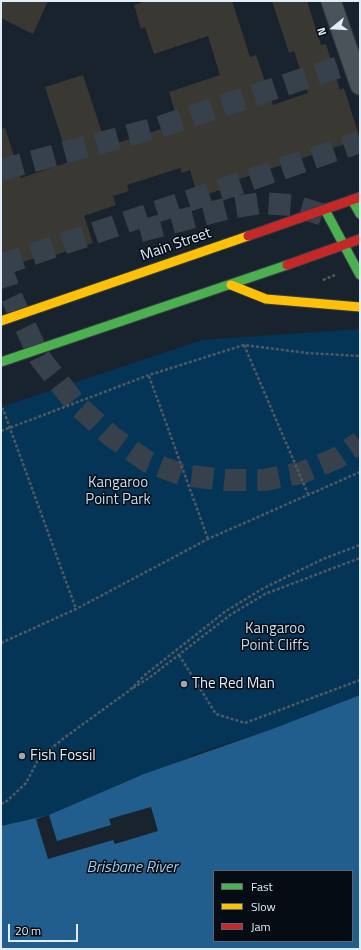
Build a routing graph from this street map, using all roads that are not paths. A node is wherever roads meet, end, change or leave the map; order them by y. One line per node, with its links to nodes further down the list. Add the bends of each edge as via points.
1 (332, 1): 2 (street)
2 (360, 85)
3 (356, 199): 4 (main road, Main Street); 5 (main road)
4 (325, 210): 7 (main road); 11 (main road, Main Street)
5 (360, 214)
6 (360, 239): 7 (main road)
7 (343, 245): 8 (main road); 9 (main road)
8 (360, 275)
9 (231, 285): 10 (main road, via 266,299); 12 (main road)
10 (360, 307)
11 (1, 321)
12 (1, 362)

